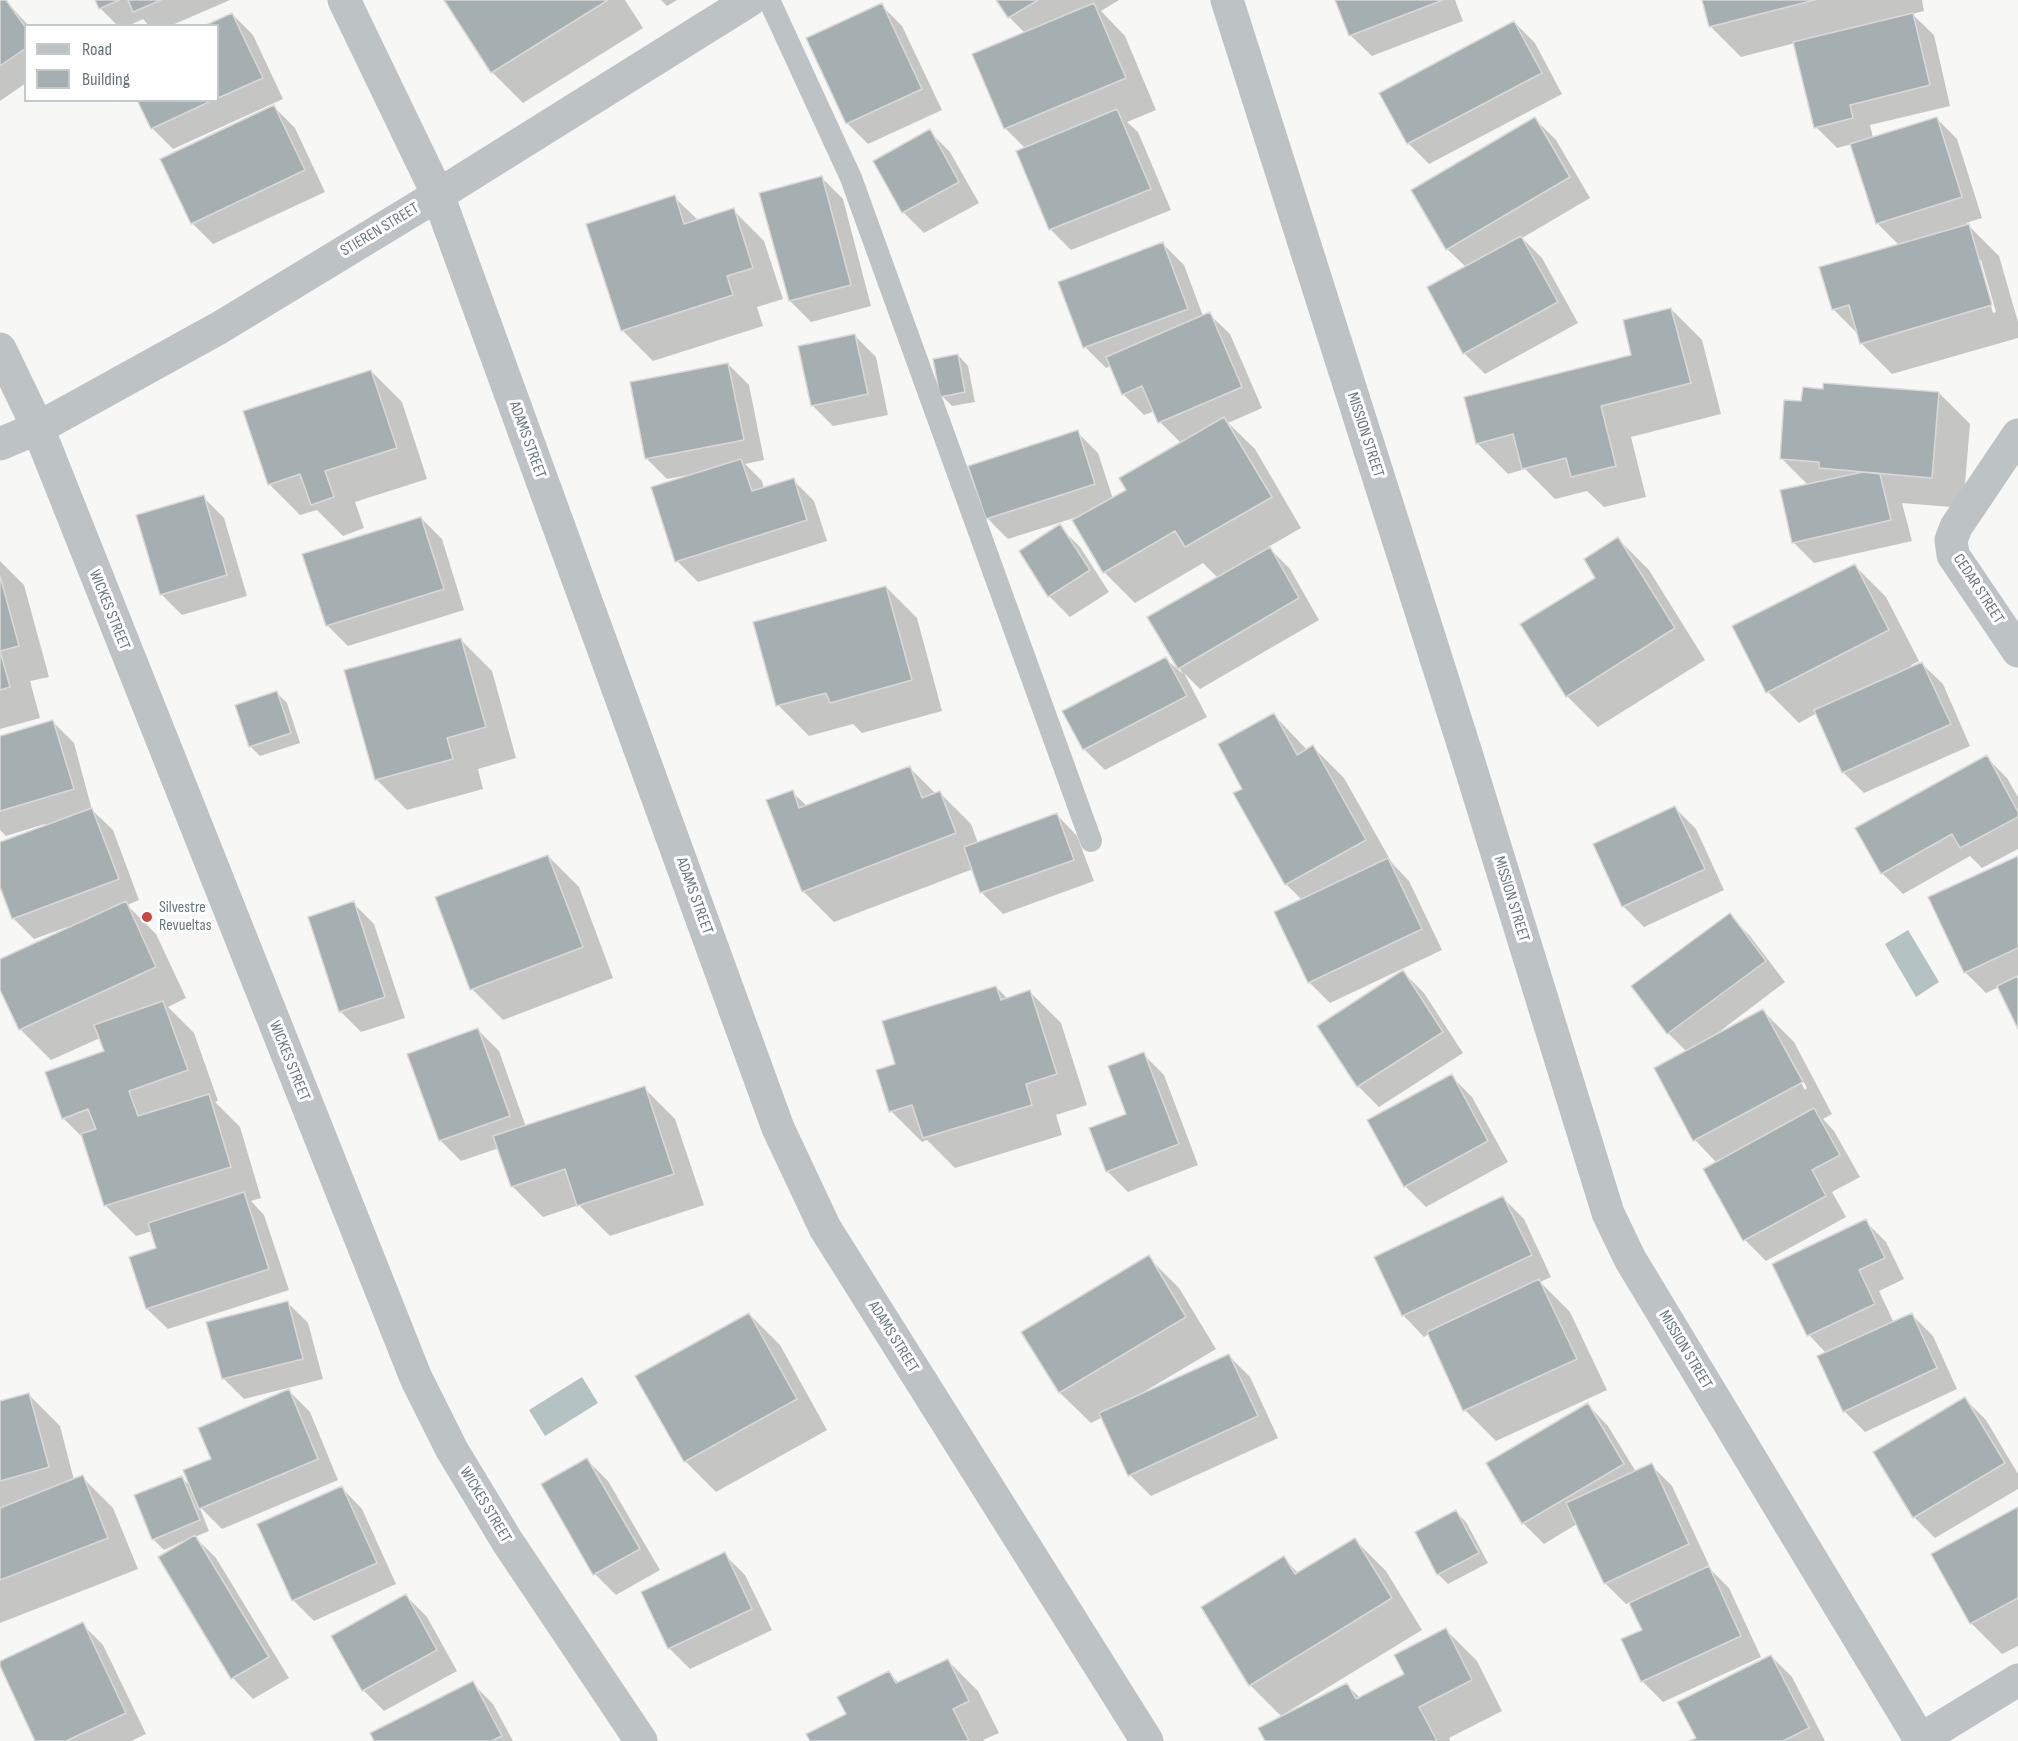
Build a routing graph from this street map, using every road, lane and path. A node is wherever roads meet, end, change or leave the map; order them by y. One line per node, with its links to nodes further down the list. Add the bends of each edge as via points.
1 (344, 0): 5 (street, ADAMS STREET)
2 (750, 0): 5 (street, STIEREN STREET)
3 (770, 0): 11 (lane, via 850,178)
4 (1227, 0): 15 (street, MISSION STREET, via 1608,1212 1630,1259)
5 (438, 195): 7 (street, STIEREN STREET, via 219,328); 14 (street, ADAMS STREET, via 778,1128 825,1228)
6 (0, 349): 7 (street, WICKES STREET)
7 (38, 428): 9 (street, STIEREN STREET); 13 (street, WICKES STREET, via 416,1378 452,1450 507,1541)
8 (2018, 435): 10 (street, CEDAR STREET, via 1951,540 1953,555)
9 (0, 444)
10 (2018, 651)
11 (1091, 841)
12 (2018, 1680): 15 (street)
13 (641, 1741)
14 (1146, 1741)
15 (1920, 1741)

